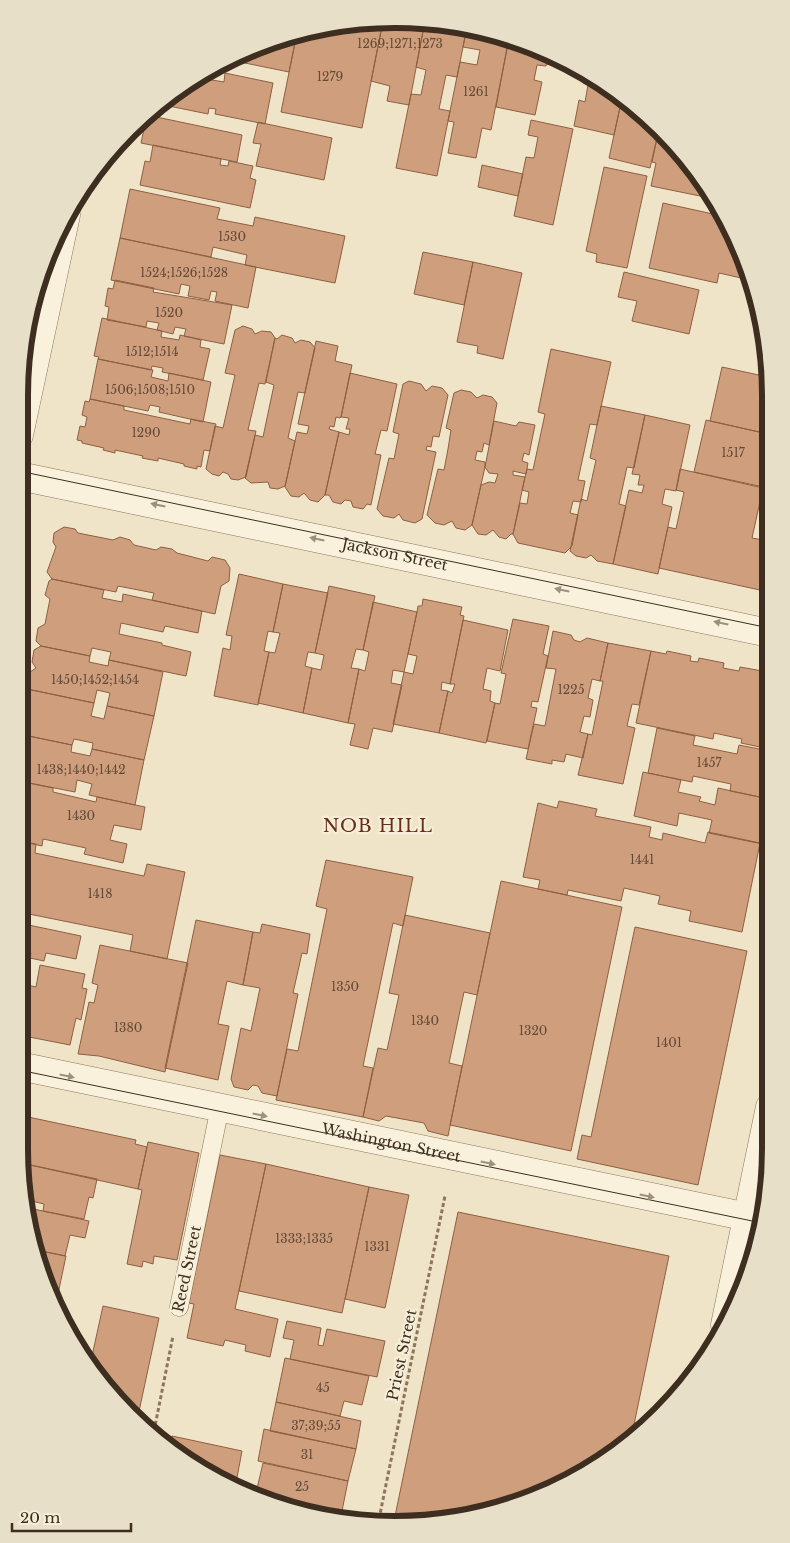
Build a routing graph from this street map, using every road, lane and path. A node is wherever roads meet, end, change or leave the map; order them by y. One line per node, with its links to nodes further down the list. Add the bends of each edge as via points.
1 (60, 243): 2 (street)
2 (28, 396)
3 (28, 478): 4 (street, Jackson Street, one-way to 3)
4 (762, 632)
5 (28, 1068): 6 (street, Washington Street, one-way to 6)
6 (220, 1107): 9 (street, Washington Street, one-way to 9); 11 (lane, Reed Street)
7 (762, 1167): 9 (street)
8 (446, 1196): 13 (path, Priest Street)
9 (755, 1219): 10 (street)
10 (736, 1286)
11 (179, 1307): 12 (path, Reed Street)
12 (155, 1426)
13 (380, 1515)

